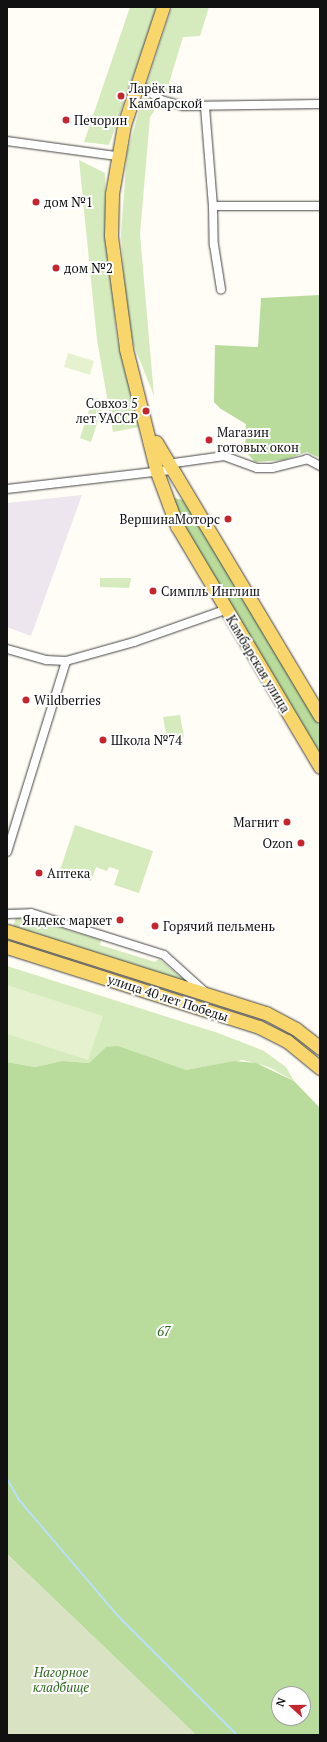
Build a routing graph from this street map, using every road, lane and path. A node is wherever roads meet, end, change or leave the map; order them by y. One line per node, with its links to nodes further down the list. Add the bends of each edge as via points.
1 (163, 7): 2 (main road, Камбарская улица)
2 (137, 83): 4 (street, via 161,100 183,106); 6 (main road, Камбарская улица)
3 (320, 104): 4 (street)
4 (205, 107): 7 (street)
5 (7, 141): 6 (street)
6 (117, 156): 11 (main road, Камбарская улица, via 112,194 112,236 126,349 148,427)
7 (213, 206): 8 (street); 9 (street, via 214,245)
8 (320, 206)
9 (222, 289)
10 (320, 466): 11 (street, via 307,459 272,468 257,468 224,456)
11 (165, 468): 12 (street); 13 (main road, Камбарская улица); 14 (main road, Камбарская улица)
12 (7, 489)
13 (188, 499): 14 (main road, via 171,495); 18 (main road, Камбарская улица)
14 (167, 503): 15 (main road, Камбарская улица, via 177,526)
15 (225, 610): 17 (street, via 134,642); 19 (main road, Камбарская улица)
16 (7, 649): 17 (street, via 46,660)
17 (66, 661): 20 (street)
18 (320, 716)
19 (320, 767)
20 (7, 852)
21 (7, 914): 24 (street, via 31,913 164,955)
22 (7, 931): 24 (main road, улица 40 лет Победы)
23 (7, 947): 26 (main road, улица 40 лет Победы, via 259,1027 287,1041)
24 (207, 993): 25 (main road, улица 40 лет Победы, via 266,1013 296,1029)
25 (320, 1048)
26 (320, 1068)

